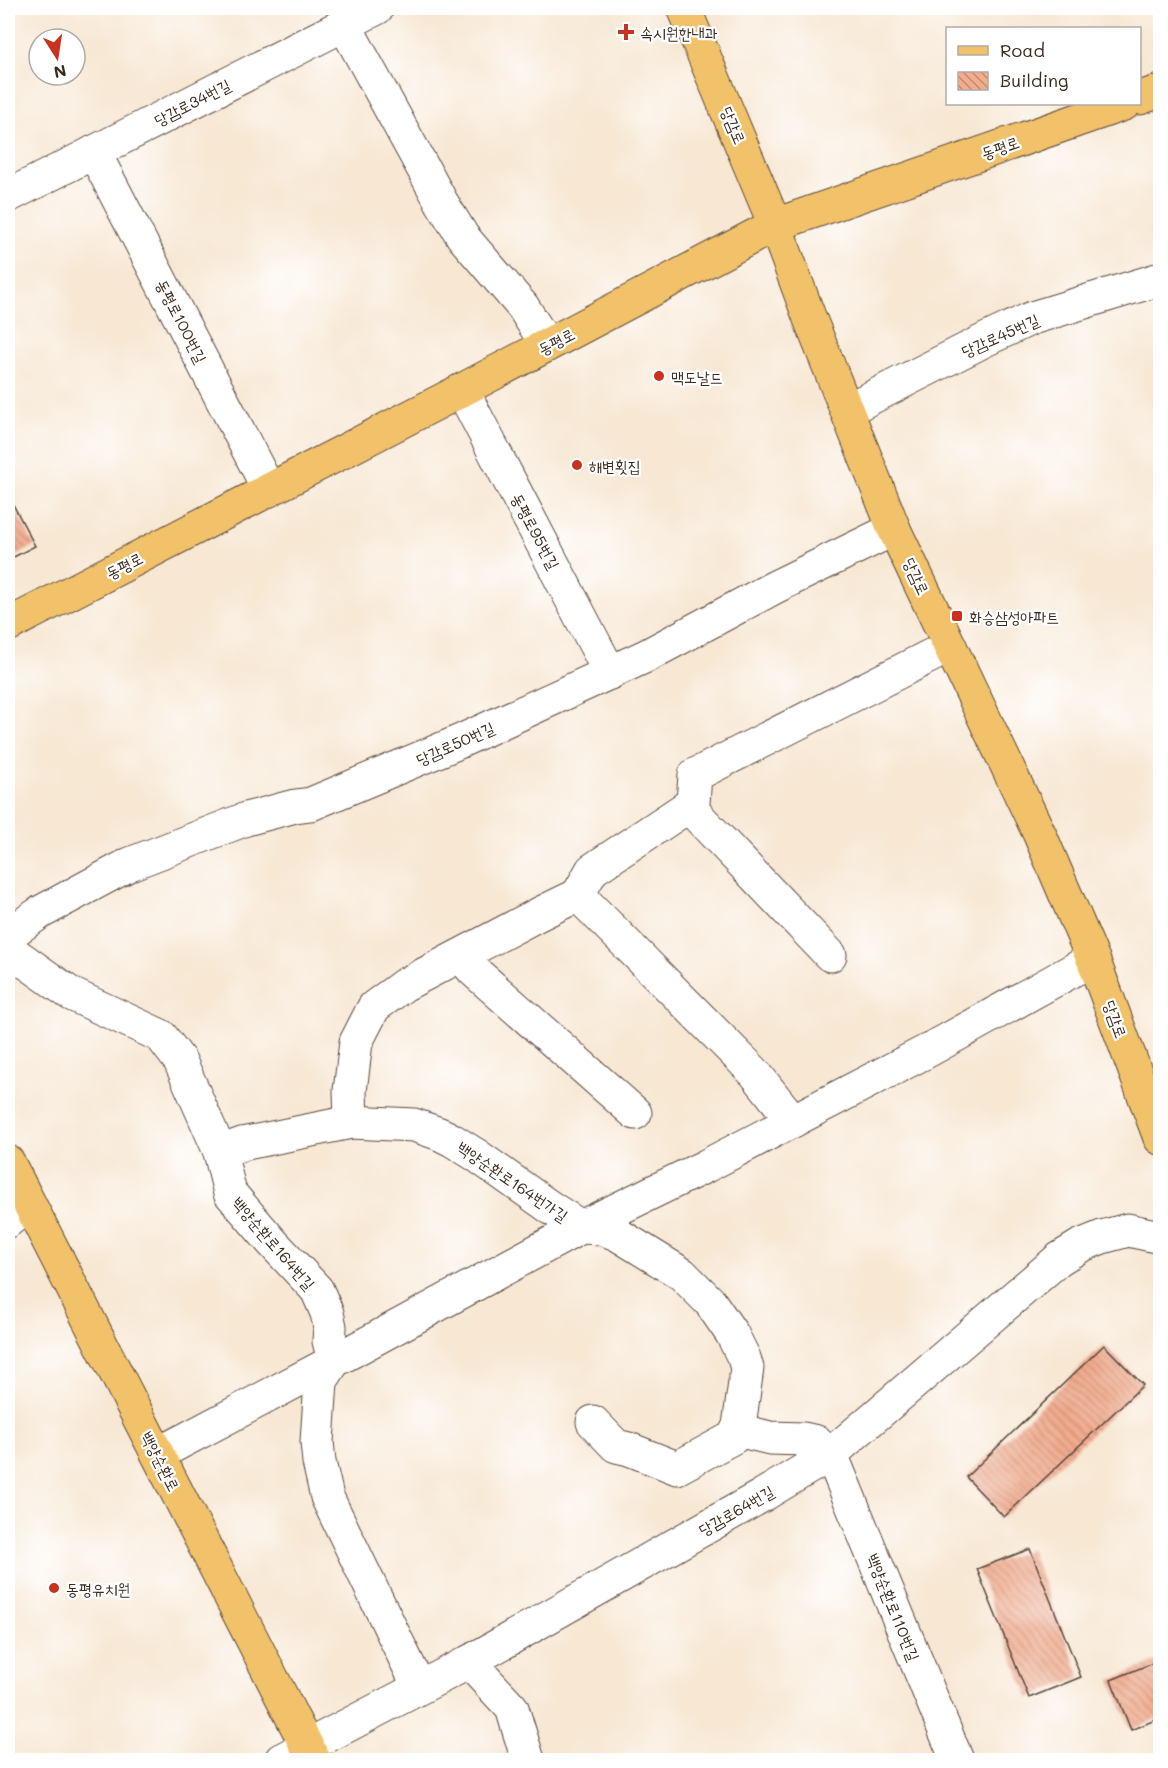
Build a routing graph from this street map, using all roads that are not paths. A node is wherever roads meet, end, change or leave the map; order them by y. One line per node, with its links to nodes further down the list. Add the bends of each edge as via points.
1 (684, 8): 8 (main road, 당감로)
2 (355, 15): 6 (street, 당감로34번길); 10 (street, via 441,203 463,237 523,307)
3 (1161, 91): 4 (main road)
4 (1141, 98)
5 (1121, 105): 8 (main road, 동평로)
6 (94, 152): 7 (street, 당감로34번길); 13 (street, 동평로100번길)
7 (8, 196)
8 (775, 225): 10 (main road, 동평로); 12 (main road, 당감로)
9 (1161, 279): 12 (street, 당감로45번길, via 1032,318)
10 (546, 345): 11 (main road, 동평로)
11 (462, 390): 13 (main road, 동평로); 17 (street, 동평로95번길)
12 (847, 410): 14 (main road, 당감로)
13 (269, 490): 15 (main road, 동평로)
14 (894, 529): 16 (main road, 당감로); 17 (street, 당감로50번길)
15 (8, 625)
16 (950, 646): 18 (street, via 695,775 693,803); 24 (main road, 당감로, via 1040,835)
17 (610, 673): 20 (street, 당감로50번길, via 311,804 246,819 130,864 41,912)
18 (688, 806): 19 (street, via 592,870); 22 (street)
19 (578, 895): 23 (street); 26 (street, via 755,1073)
20 (8, 935)
21 (8, 949): 29 (street, 백양순환로164번길, via 71,994 161,1036 180,1061)
22 (830, 955)
23 (461, 956): 25 (street); 27 (street, via 405,985 374,1007 356,1042)
24 (1093, 959): 26 (street); 28 (main road, 당감로)
25 (635, 1113)
26 (793, 1121): 32 (street)
27 (351, 1122): 29 (street, 백양순환로164번가길); 32 (street, 백양순환로164번가길, via 414,1125 440,1134)
28 (1161, 1138)
29 (220, 1152): 34 (street, 백양순환로164번길, via 230,1193 317,1290 327,1313)
30 (8, 1162): 31 (main road, 백양순환로)
31 (18, 1212): 37 (main road, 백양순환로)
32 (581, 1227): 34 (street); 36 (street, 백양순환로164번가길, via 616,1234 682,1274 710,1302 732,1334 747,1368)
33 (1161, 1237): 38 (street, 당감로64번길, via 1128,1230 1080,1246 1059,1259)
34 (334, 1361): 37 (street); 40 (street, via 321,1381 317,1442 327,1497)
35 (593, 1422): 36 (street, via 616,1446 677,1468 734,1437)
36 (738, 1430): 38 (street, via 770,1438 817,1442)
37 (158, 1454): 41 (main road, 백양순환로)
38 (831, 1454): 39 (street, 당감로64번길); 43 (street, 백양순환로110번길)
39 (469, 1662): 40 (street, 당감로64번길); 42 (street, via 512,1708)
40 (419, 1687): 41 (street, 당감로64번길)
41 (301, 1756)
42 (528, 1761)
43 (957, 1761)

